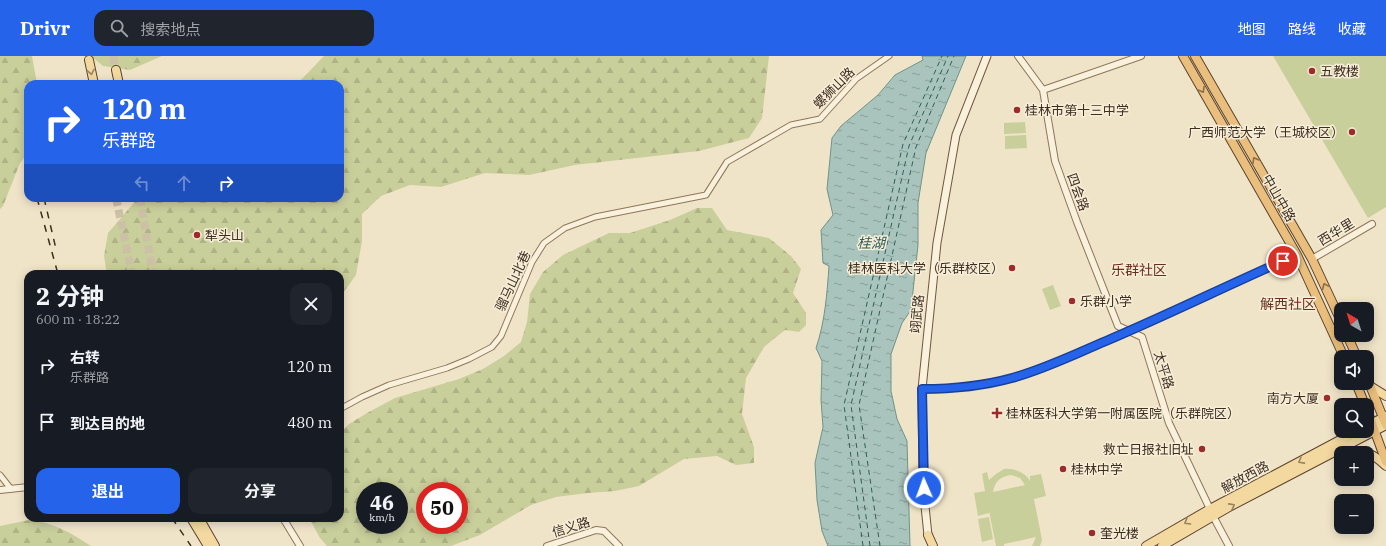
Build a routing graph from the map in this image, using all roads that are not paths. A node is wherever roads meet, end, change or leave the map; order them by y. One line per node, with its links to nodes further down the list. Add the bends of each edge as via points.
1 (889, 56): 12 (street, 螺狮山路, via 856,80 820,119 791,125)
2 (987, 56): 20 (main road, 翊武路, via 956,135 937,243)
3 (1018, 56): 11 (street, 四会路)
4 (1141, 56): 11 (street)
5 (1183, 56): 14 (highway, 中山中路, one-way to 14)
6 (1195, 56): 15 (highway, 中山中路, one-way to 6)
7 (89, 60): 9 (main road, one-way to 9)
8 (116, 70): 10 (main road)
9 (93, 80)
10 (118, 80)
11 (1043, 90): 17 (street, 四会路, via 1056,161 1070,202 1118,326)
12 (727, 162): 26 (street, 骝马山北巷, via 706,195 595,217 565,228 544,244 532,262 501,336 492,347 446,368 389,385)
13 (1372, 224): 15 (street, 西华里)
14 (1297, 255): 17 (street); 18 (highway, 中山中路)
15 (1312, 259): 16 (highway, 中山中路, one-way to 15)
16 (1334, 306)
17 (1129, 331): 20 (street, via 1012,378 977,385); 42 (street, 太平路, via 1142,337 1169,422)
18 (1341, 350)
19 (1374, 386): 23 (main road)
20 (922, 389): 46 (main road, 翊武路, via 924,488)
21 (1372, 390): 27 (highway)
22 (1359, 391): 24 (main road); 25 (highway)
23 (1386, 396)
24 (1360, 398)
25 (1362, 398)
26 (344, 407)
27 (1385, 421): 28 (main road)
28 (1374, 426)
29 (1374, 432): 36 (highway)
30 (1342, 438): 33 (main road)
31 (1348, 438): 33 (main road, 解放西路)
32 (1352, 438): 33 (main road)
33 (1337, 446)
34 (1334, 448): 42 (main road, 解放西路)
35 (1374, 456): 37 (main road)
36 (1386, 462)
37 (1386, 466)
38 (0, 475): 40 (street)
39 (24, 487): 40 (street)
40 (11, 489): 41 (street)
41 (0, 490)
42 (1212, 513): 54 (main road, 解放西路, one-way to 54); 55 (main road, 解放西路); 56 (street, 太平路)
43 (197, 522): 47 (main road)
44 (198, 522): 48 (main road)
45 (285, 522): 49 (street)
46 (928, 535): 52 (main road, 翊武路); 53 (main road, 翊武路)
47 (208, 546)
48 (216, 546)
49 (300, 546)
50 (548, 546): 51 (street, 信义路, via 596,530 604,531)
51 (619, 546)
52 (929, 546)
53 (933, 546)
54 (1146, 546)
55 (1162, 546)
56 (1229, 546)

